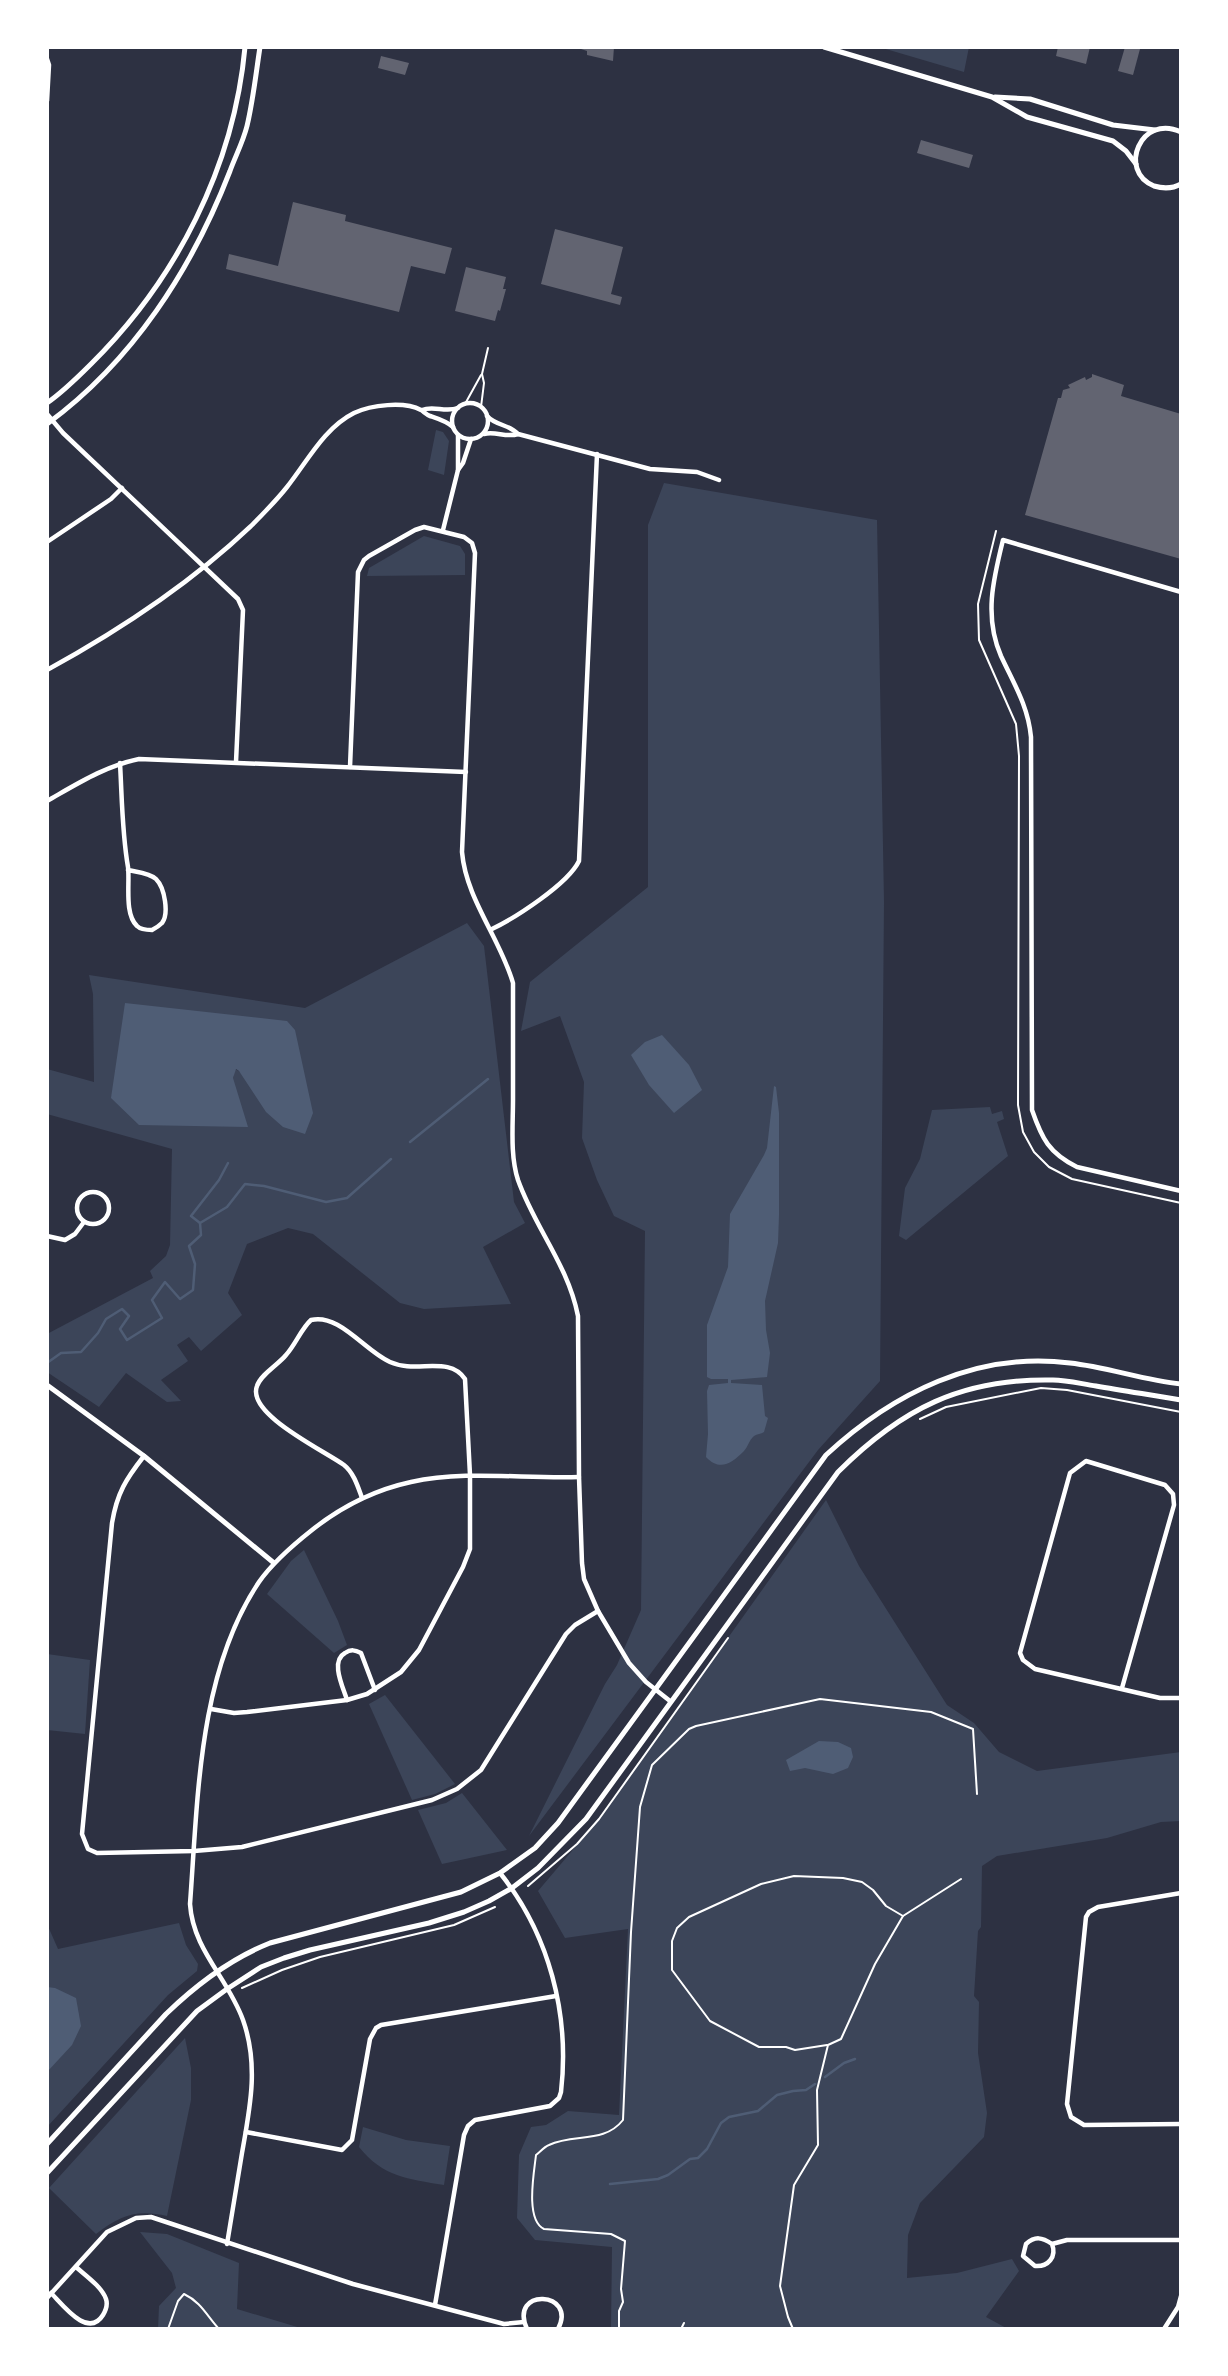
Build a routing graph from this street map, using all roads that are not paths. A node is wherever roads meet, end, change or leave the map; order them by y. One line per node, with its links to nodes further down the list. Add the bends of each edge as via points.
1 (245, 47): 13 (main road, via 238,95 221,155 178,254 113,342)
2 (260, 47): 20 (main road, via 247,127 191,258 125,352)
3 (824, 47): 5 (main road)
4 (47, 59): 6 (street)
5 (992, 97): 7 (main road, via 1030,99 1113,125); 9 (main road, via 1027,117 1113,141)
6 (47, 101)
7 (1155, 130): 8 (main road); 9 (main road, via 1142,140)
8 (1181, 132)
9 (1136, 164): 10 (main road, via 1149,183)
10 (1180, 186)
11 (488, 348): 12 (lane)
12 (482, 374): 14 (lane); 15 (lane)
13 (47, 403)
14 (465, 404): 15 (street); 16 (street)
15 (481, 407): 19 (street)
16 (458, 408): 17 (street); 21 (street)
17 (422, 410): 21 (street); 32 (street, via 382,405 341,421 285,491)
18 (47, 414): 20 (street)
19 (487, 416): 22 (street); 24 (street)
20 (50, 422): 29 (street)
21 (453, 428): 23 (street)
22 (517, 433): 24 (street); 26 (street)
23 (458, 434): 25 (street); 27 (street)
24 (482, 435): 25 (street)
25 (471, 439): 27 (street)
26 (597, 454): 28 (street, via 650,469 698,472); 41 (street, via 579,861 526,910)
27 (458, 470): 30 (street)
28 (719, 480)
29 (122, 488): 31 (street); 32 (street)
30 (443, 530): 37 (street, via 418,528 369,556 358,572); 38 (street, via 467,538 475,553)
31 (47, 542)
32 (205, 568): 34 (street, via 96,643); 35 (street, via 238,599 243,610)
33 (1181, 592): 42 (street, via 1003,540 990,605 993,633 1022,697 1031,737 1032,1111 1049,1148 1064,1161)
34 (47, 670)
35 (236, 762): 36 (street); 37 (street)
36 (120, 763): 39 (street); 40 (street)
37 (350, 767): 38 (street)
38 (466, 772): 41 (street, via 463,870)
39 (47, 800)
40 (128, 870): 40 (street, via 135,926 152,930 166,914 162,888 150,875)
41 (492, 929): 50 (street, via 513,983 517,1178 564,1270 578,1316)
42 (1181, 1191)
43 (84, 1222): 43 (street, via 99,1223 107,1217 108,1202 101,1194 90,1192 77,1202 77,1213); 44 (street, via 65,1240)
44 (47, 1236)
45 (1181, 1384): 56 (main road, via 1069,1362 994,1364 923,1386 886,1407 827,1455)
46 (47, 1385): 48 (main road)
47 (1181, 1400): 59 (main road, via 1056,1380 1006,1382 914,1411 872,1439 838,1472)
48 (144, 1456): 52 (main road); 61 (street, via 122,1485 112,1523 83,1842 97,1853)
49 (470, 1475): 50 (street); 51 (street, via 408,1482); 51 (street, via 465,1379 460,1371 450,1366 396,1365 334,1322 311,1320 285,1357 259,1380 256,1397 264,1410 301,1440 345,1466); 55 (street, via 471,1539 463,1567 414,1658)
50 (579, 1477): 53 (street, via 582,1563)
51 (363, 1498): 52 (street, via 331,1515)
52 (274, 1563): 60 (street, via 260,1580 223,1654)
53 (598, 1611): 56 (street, via 629,1663); 61 (street, via 566,1634 487,1761 457,1789 432,1800 261,1843)
54 (1122, 1688): 54 (street, via 1035,1669 1020,1653 1070,1473 1086,1461 1165,1485 1173,1494 1174,1504); 57 (street, via 1160,1698)
55 (375, 1690): 58 (street); 58 (street, via 361,1653 349,1650 337,1664)
56 (655, 1690): 59 (street); 62 (main road, via 558,1823)
57 (1181, 1698)
58 (346, 1700): 60 (street, via 234,1713)
59 (670, 1701): 63 (main road, via 586,1819)
60 (211, 1709): 61 (street)
61 (194, 1851): 65 (street, via 191,1920 196,1938)
62 (500, 1873): 63 (street); 65 (main road, via 451,1895 270,1943 242,1954)
63 (512, 1888): 66 (main road, via 429,1923 284,1958); 67 (street, via 535,1929)
64 (1181, 1893): 68 (street, via 1098,1907 1086,1917 1068,2104 1071,2117 1084,2124)
65 (217, 1972): 66 (street); 70 (main road, via 166,2014)
66 (227, 1989): 69 (street, via 244,2024 253,2067); 71 (main road, via 197,2011)
67 (556, 1996): 69 (street, via 376,2028 370,2039 352,2140 342,2150); 78 (street, via 563,2038 560,2095 551,2106 475,2120 468,2126)
68 (1181, 2124)
69 (246, 2132): 73 (street)
70 (47, 2144)
71 (47, 2173)
72 (1181, 2240): 74 (street, via 1067,2240)
73 (227, 2244): 75 (street, via 152,2217 135,2218 107,2232); 78 (street)
74 (1052, 2244): 74 (street, via 1054,2254 1045,2265 1035,2266 1023,2256 1032,2239)
75 (76, 2267): 76 (street); 76 (street, via 106,2298 101,2318 94,2323 78,2320)
76 (49, 2296)
77 (1181, 2296): 82 (street)
78 (435, 2305): 79 (street, via 504,2323)
79 (524, 2322): 80 (street); 81 (street, via 529,2304 545,2298 561,2311)
80 (527, 2329)
81 (558, 2329)
82 (1164, 2329)

